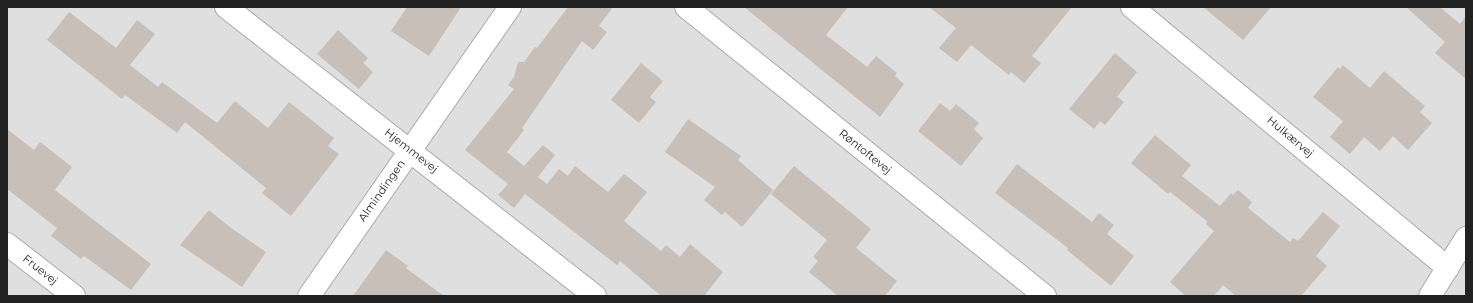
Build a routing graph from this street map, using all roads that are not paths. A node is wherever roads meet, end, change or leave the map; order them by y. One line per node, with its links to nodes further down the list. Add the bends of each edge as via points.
1 (226, 7): 5 (street, Hjemmevej)
2 (510, 7): 5 (street, Almindingen)
3 (686, 7): 12 (street, Røntoftevej)
4 (1132, 7): 8 (street, Hulkærvej)
5 (410, 151): 10 (street, Almindingen); 11 (street, Hjemmevej)
6 (1466, 238): 8 (street)
7 (7, 244): 9 (street, Fruevej)
8 (1448, 268): 13 (street)
9 (74, 296)
10 (309, 296)
11 (595, 296)
12 (1045, 296)
13 (1430, 296)

